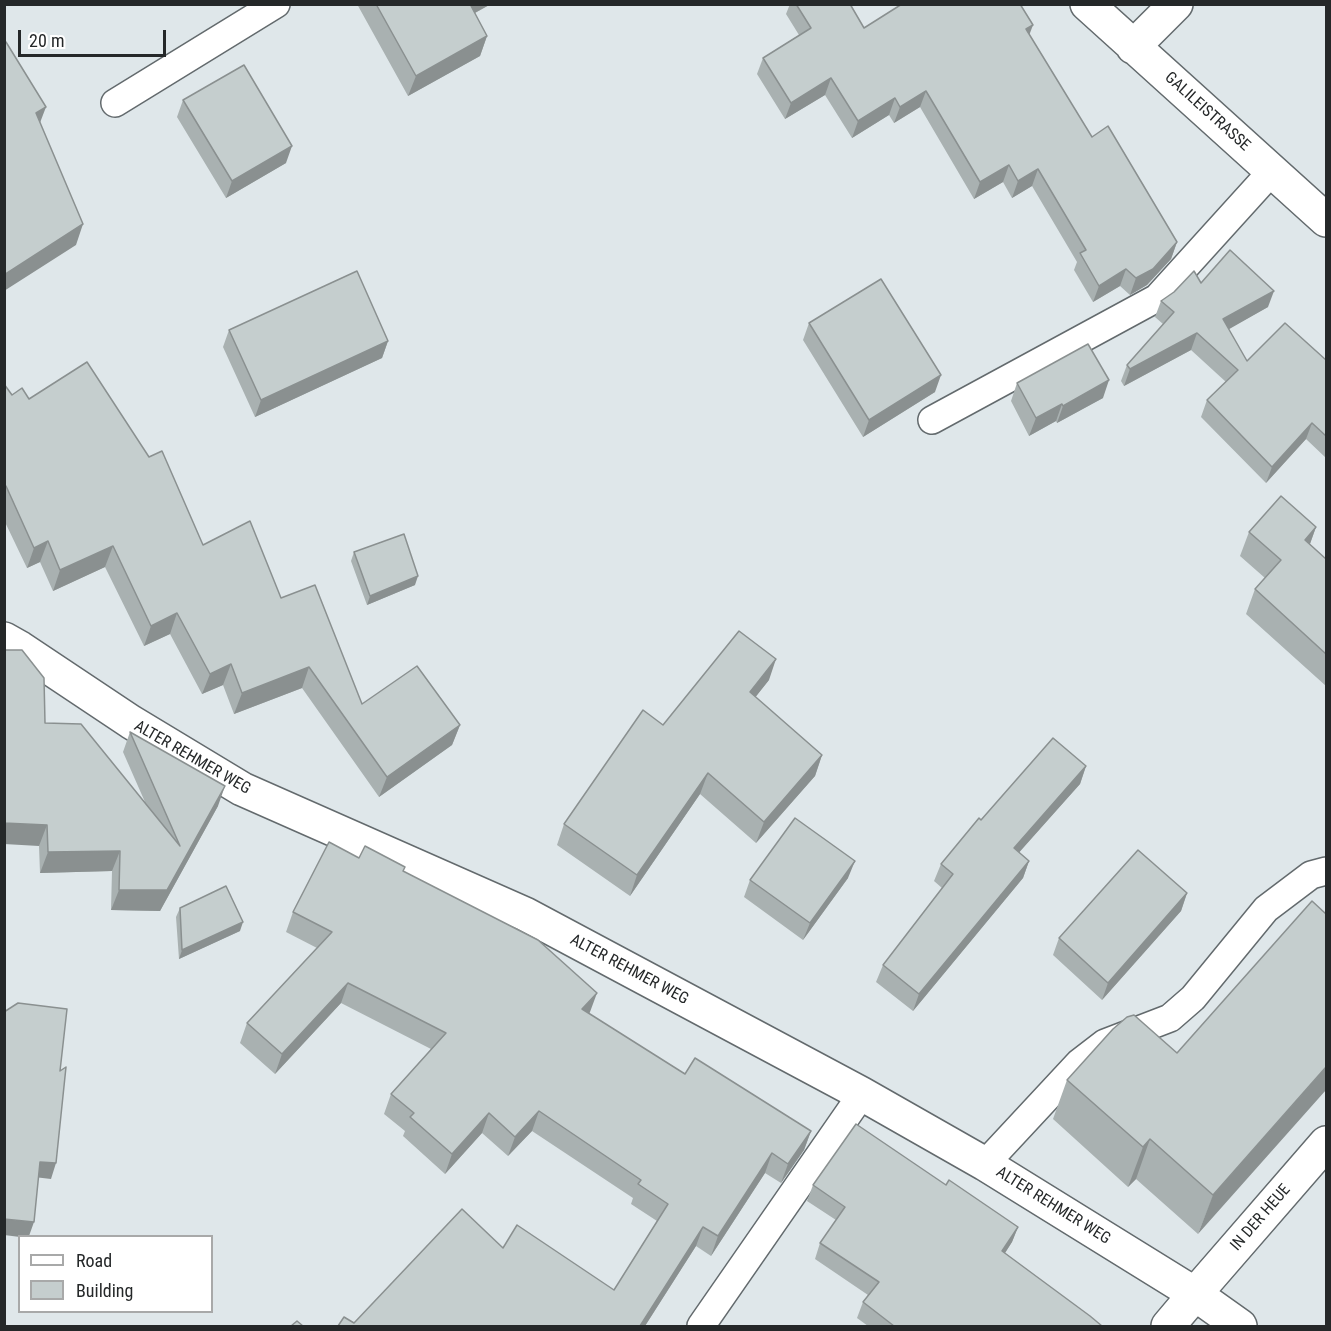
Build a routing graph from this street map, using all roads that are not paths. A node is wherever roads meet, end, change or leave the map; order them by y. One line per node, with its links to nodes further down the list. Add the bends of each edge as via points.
1 (276, 4): 5 (lane)
2 (1087, 4): 4 (street, GALILEISTRASSE)
3 (1176, 4): 4 (street)
4 (1133, 47): 6 (street, GALILEISTRASSE)
5 (115, 103)
6 (1273, 170): 7 (street, GALILEISTRASSE); 8 (lane, via 1157,298)
7 (1326, 220)
8 (932, 420)
9 (4, 639): 11 (street, ALTER REHMER WEG, via 242,789 525,914)
10 (1326, 871): 13 (lane, via 1311,875 1266,909 1193,998 1170,1018 1105,1043 1079,1063)
11 (862, 1094): 13 (street, ALTER REHMER WEG); 15 (lane)
12 (1326, 1143): 14 (street, IN DER HEUE)
13 (985, 1164): 14 (street, ALTER REHMER WEG)
14 (1195, 1294): 16 (street, IN DER HEUE); 17 (street, ALTER REHMER WEG)
15 (701, 1326)
16 (1168, 1326)
17 (1240, 1326)

